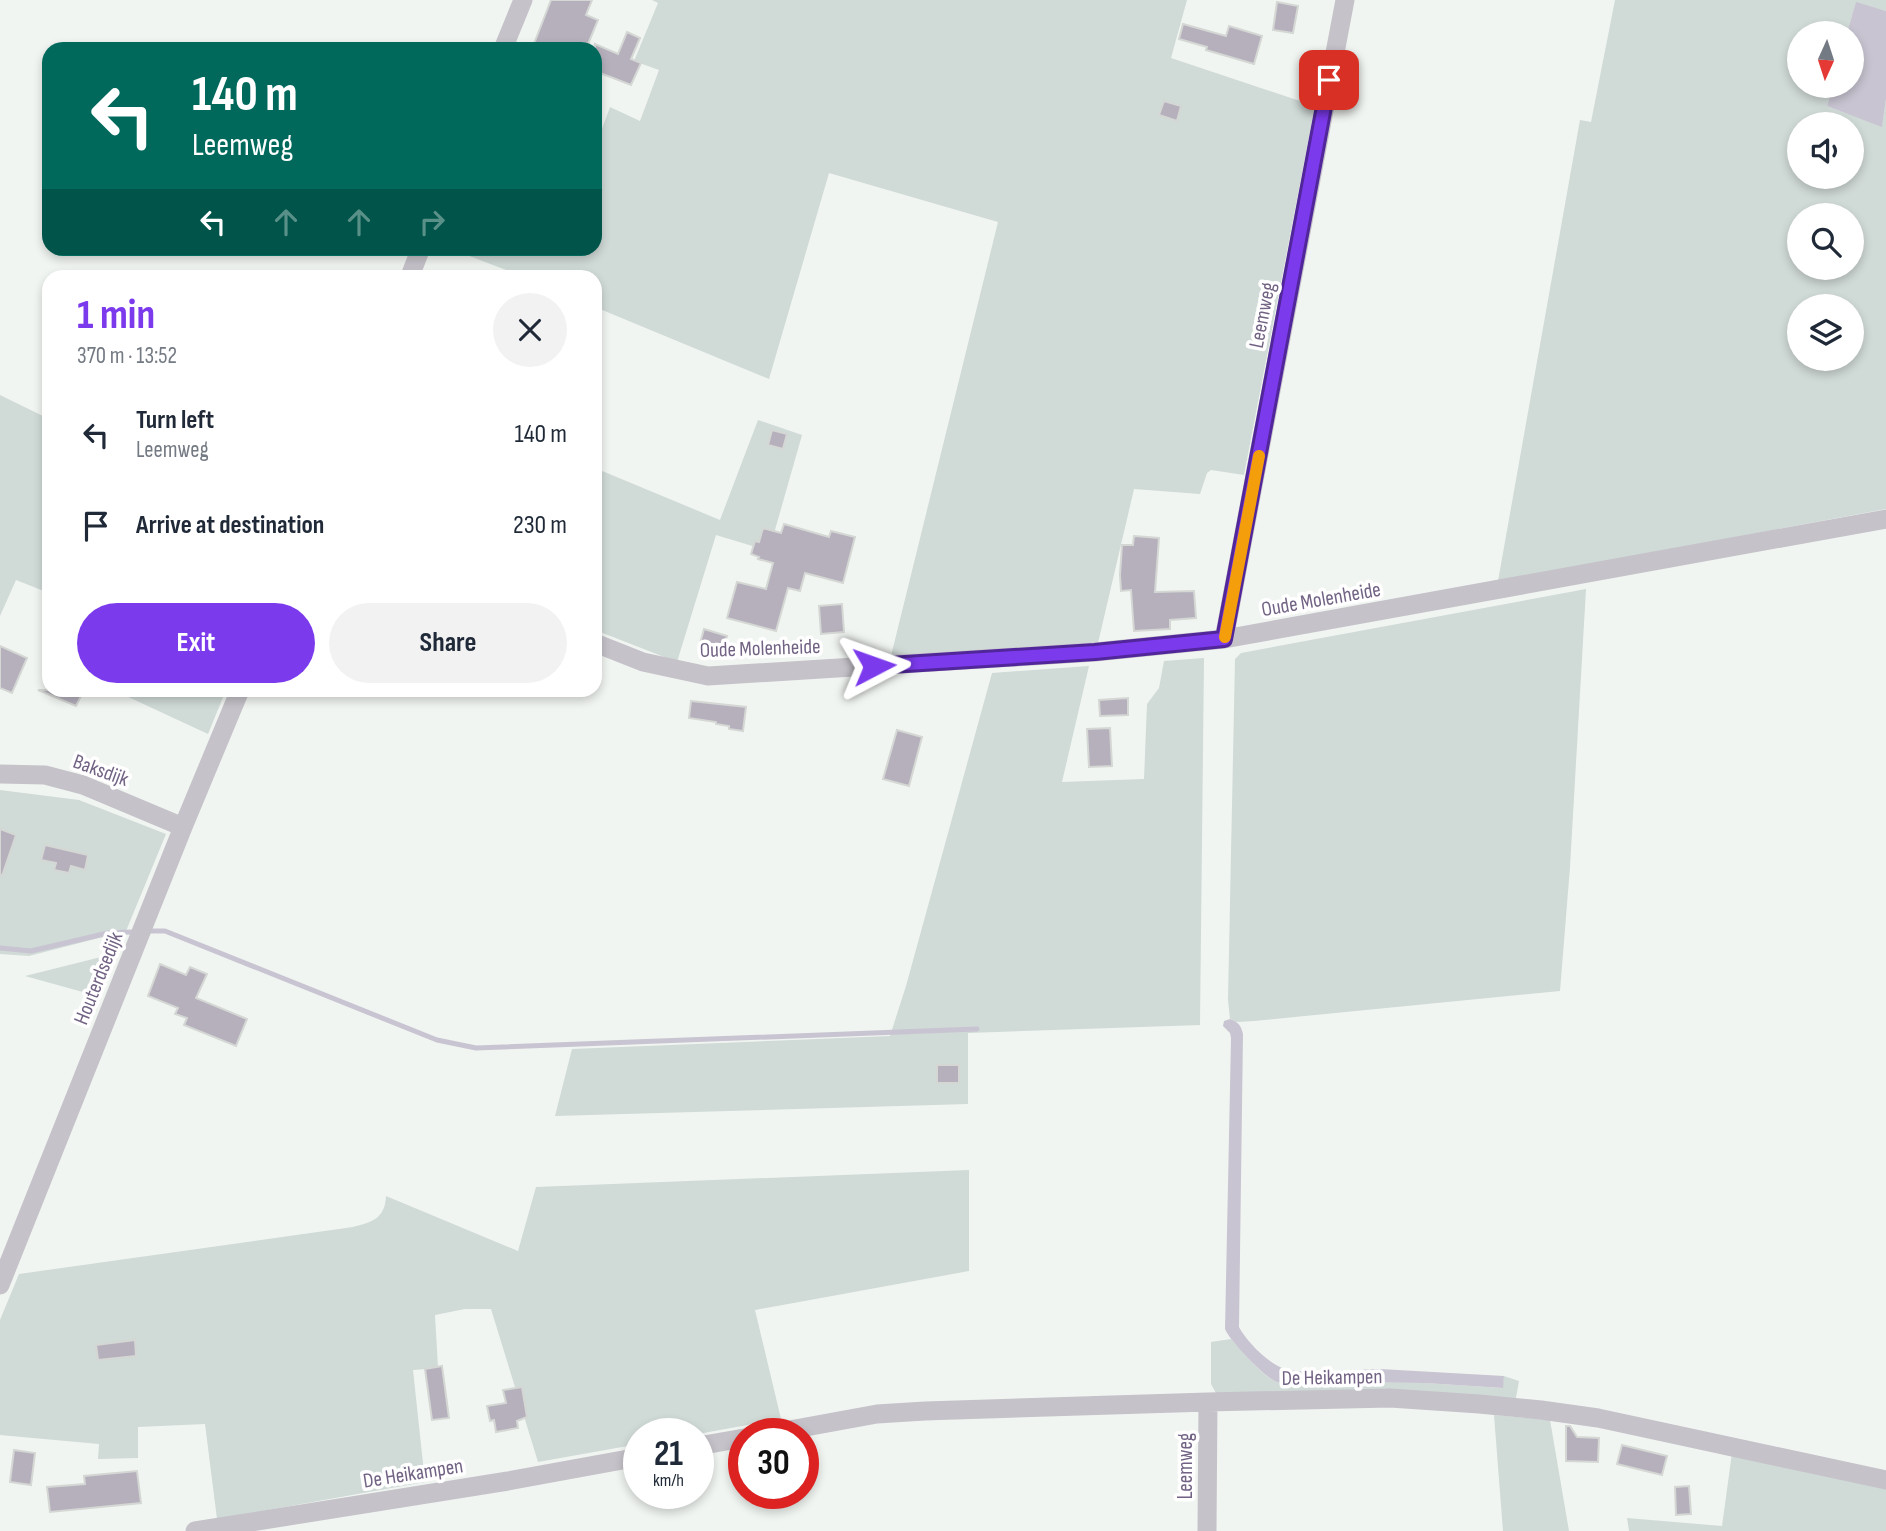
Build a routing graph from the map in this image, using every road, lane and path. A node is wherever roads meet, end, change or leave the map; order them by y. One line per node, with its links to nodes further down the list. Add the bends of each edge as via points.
1 (523, 0): 3 (street)
2 (1345, 0): 5 (street, Leemweg)
3 (506, 42)
4 (1886, 519): 5 (street, Oude Molenheide)
5 (1224, 639): 6 (street, Oude Molenheide, via 1095,652 708,676 643,662)
6 (602, 646)
7 (237, 697): 9 (street, Houterdsedijk)
8 (0, 774): 9 (street, Baksdijk, via 45,775 83,785)
9 (183, 827): 10 (street, Houterdsedijk)
10 (0, 1285)
11 (1208, 1402): 12 (street, De Heikampen, via 913,1412); 14 (street, De Heikampen, via 1390,1398 1541,1410); 16 (street, Leemweg)
12 (819, 1425)
13 (623, 1460): 15 (street, De Heikampen)
14 (1886, 1480)
15 (195, 1531)
16 (1207, 1531)

